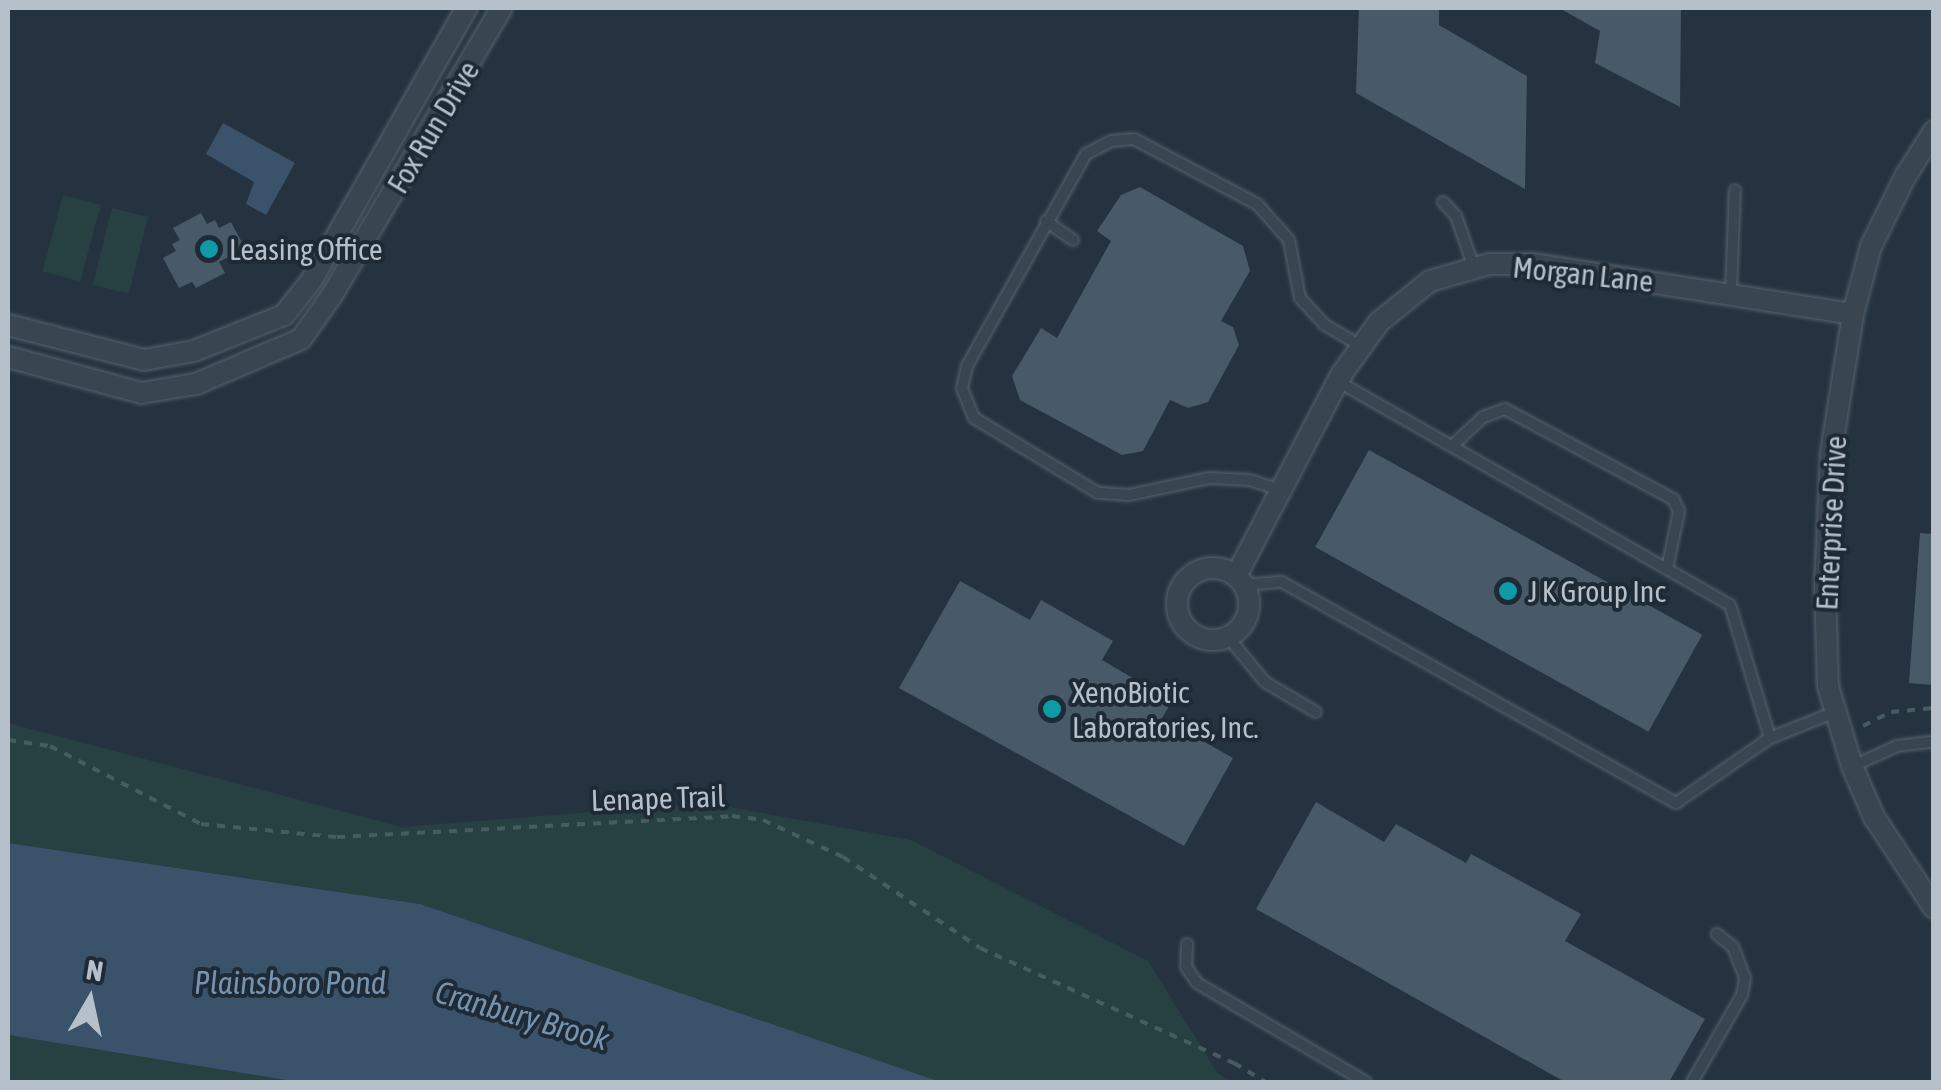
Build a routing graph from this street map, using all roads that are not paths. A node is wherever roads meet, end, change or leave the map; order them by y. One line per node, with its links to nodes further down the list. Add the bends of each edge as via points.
1 (467, 8): 11 (street, Fox Run Drive, via 311,281 284,315 194,351 144,360)
2 (502, 8): 13 (street, Fox Run Drive, via 332,296 300,338 196,384 142,393)
3 (1934, 131): 10 (street, Enterprise Drive, via 1871,246)
4 (1735, 190): 9 (lane)
5 (1443, 202): 8 (lane, via 1456,216)
6 (1046, 221): 7 (lane); 12 (lane, via 1086,154 1111,140 1134,139 1256,204 1288,240 1300,298 1324,325); 16 (lane, via 967,366 962,388 974,418 1098,493 1129,495 1208,478)
7 (1073, 240)
8 (1475, 269): 9 (street, Morgan Lane, via 1533,264); 12 (street, Morgan Lane, via 1430,281 1379,322)
9 (1731, 292): 10 (street, Morgan Lane)
10 (1853, 314): 21 (street, Enterprise Drive, via 1831,452 1826,567 1828,686)
11 (8, 325)
12 (1362, 346): 14 (street, Morgan Lane)
13 (8, 358)
14 (1338, 382): 15 (lane); 16 (street, Morgan Lane)
15 (1452, 446): 17 (lane); 17 (lane, via 1483,418 1505,409 1673,499 1679,511)
16 (1280, 490): 18 (street, Morgan Lane)
17 (1667, 569): 22 (lane, via 1730,605)
18 (1240, 580): 19 (street, via 1247,616); 19 (street, via 1223,569 1200,570 1183,582 1176,606 1195,636); 22 (lane, via 1282,582 1676,803)
19 (1228, 637): 20 (lane, via 1265,682)
20 (1316, 712)
21 (1836, 712): 22 (lane); 24 (street, Enterprise Drive)
22 (1770, 738)
23 (1932, 742): 24 (lane, via 1897,746)
24 (1852, 766): 25 (street, Enterprise Drive, via 1874,816)
25 (1934, 908)
26 (1717, 934): 29 (lane, via 1732,947 1744,978 1742,994)
27 (1187, 944): 28 (lane, via 1186,967 1197,983)
28 (1366, 1082)
29 (1692, 1082)

